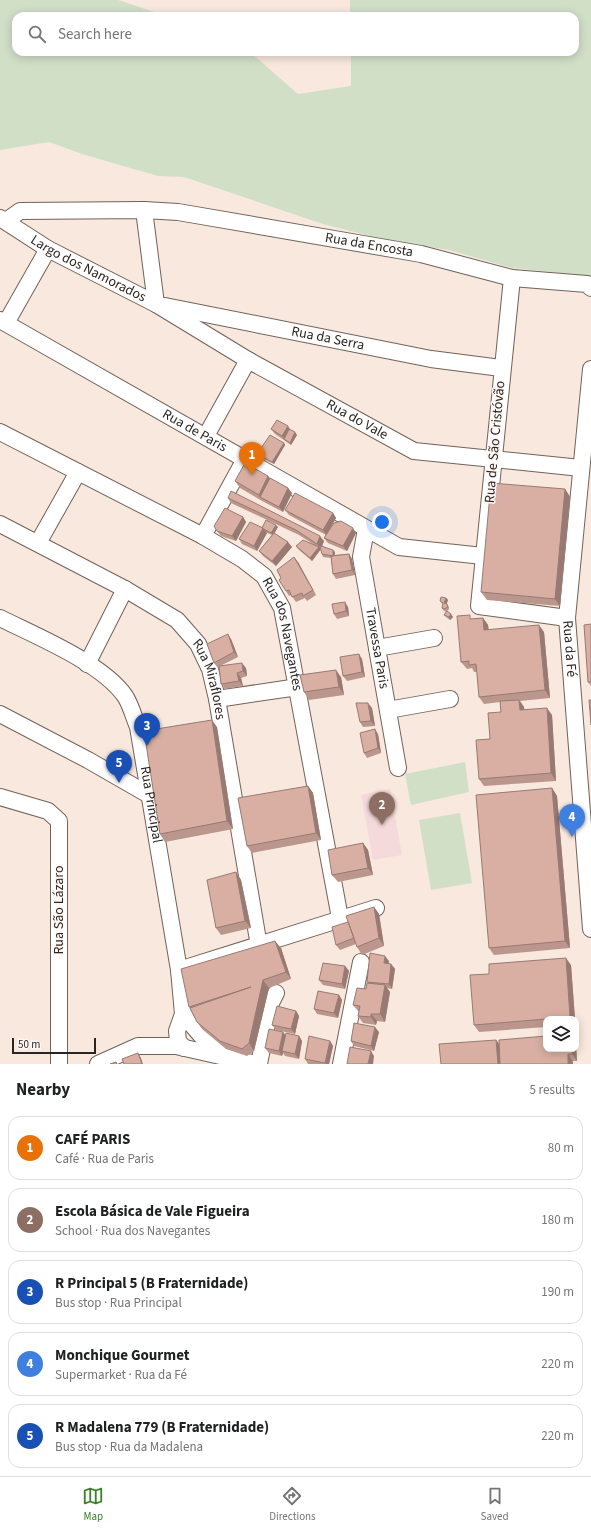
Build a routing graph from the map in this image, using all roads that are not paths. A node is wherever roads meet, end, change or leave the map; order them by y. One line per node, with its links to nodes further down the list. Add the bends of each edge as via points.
1 (144, 210): 2 (street, Largo dos Namorados, via 20,211); 4 (street, Rua da Encosta, via 178,212 421,254); 6 (street, Largo dos Namorados)
2 (3, 219): 3 (street, Largo dos Namorados)
3 (48, 249): 6 (street, Largo dos Namorados); 7 (street)
4 (512, 278): 5 (street, Rua da Encosta, via 586,284); 9 (street, Rua de São Cristóvão)
5 (591, 288)
6 (156, 304): 8 (street, Rua do Vale); 9 (street, Rua da Serra, via 431,359)
7 (3, 322): 12 (street, Rua de Paris)
8 (248, 360): 12 (street); 14 (street, Rua do Vale, via 414,451)
9 (501, 368): 14 (street, Rua de São Cristóvão)
10 (591, 369): 15 (street, Rua da Fé)
11 (0, 432): 16 (street, Rua dos Navegantes)
12 (206, 436): 13 (street, Rua de Paris)
13 (245, 459): 18 (street, Rua de Paris); 19 (street)
14 (494, 460): 15 (street, Rua do Vale); 21 (street, Rua de São Cristóvão)
15 (581, 468): 24 (street, Rua da Fé)
16 (78, 472): 19 (street, Rua dos Navegantes); 20 (street)
17 (0, 524): 20 (street, Rua Miraflores)
18 (366, 529): 21 (street, Rua de Paris, via 399,547); 26 (street, Travessa Paris, via 361,557)
19 (203, 536): 28 (street, Rua dos Navegantes, via 242,559 264,576 282,608)
20 (38, 543): 22 (street, Rua Miraflores)
21 (483, 556): 24 (street, Rua de São Cristóvão, via 479,606)
22 (125, 589): 27 (street); 29 (street, Rua Miraflores, via 177,620 198,644 210,669)
23 (0, 618): 27 (street, Rua Principal)
24 (567, 618): 38 (street, Rua da Fé)
25 (434, 638): 26 (street)
26 (377, 648): 31 (street, Travessa Paris)
27 (87, 664): 34 (street, Rua Principal, via 109,680 125,697 138,727)
28 (298, 687): 29 (street); 37 (street, Rua dos Navegantes)
29 (217, 699): 39 (street, Rua Miraflores)
30 (450, 699): 31 (street)
31 (388, 710): 33 (street, Travessa Paris)
32 (0, 714): 34 (street)
33 (398, 768)
34 (149, 795): 41 (street, Rua Principal)
35 (0, 796): 47 (street, Rua São Lázaro, via 48,811 59,821)
36 (376, 908): 37 (street)
37 (340, 918): 39 (street)
38 (591, 929)
39 (259, 946): 41 (street)
40 (361, 962): 50 (street)
41 (179, 970): 43 (street, Rua Principal)
42 (276, 993): 49 (street, via 271,1003)
43 (188, 1020): 44 (street); 45 (street, via 177,1031); 46 (street, via 203,1038)
44 (138, 1046): 45 (street); 48 (street)
45 (184, 1052): 46 (street)
46 (233, 1058): 49 (street)
47 (59, 1064)
48 (98, 1064)
49 (258, 1064)
50 (340, 1064)

